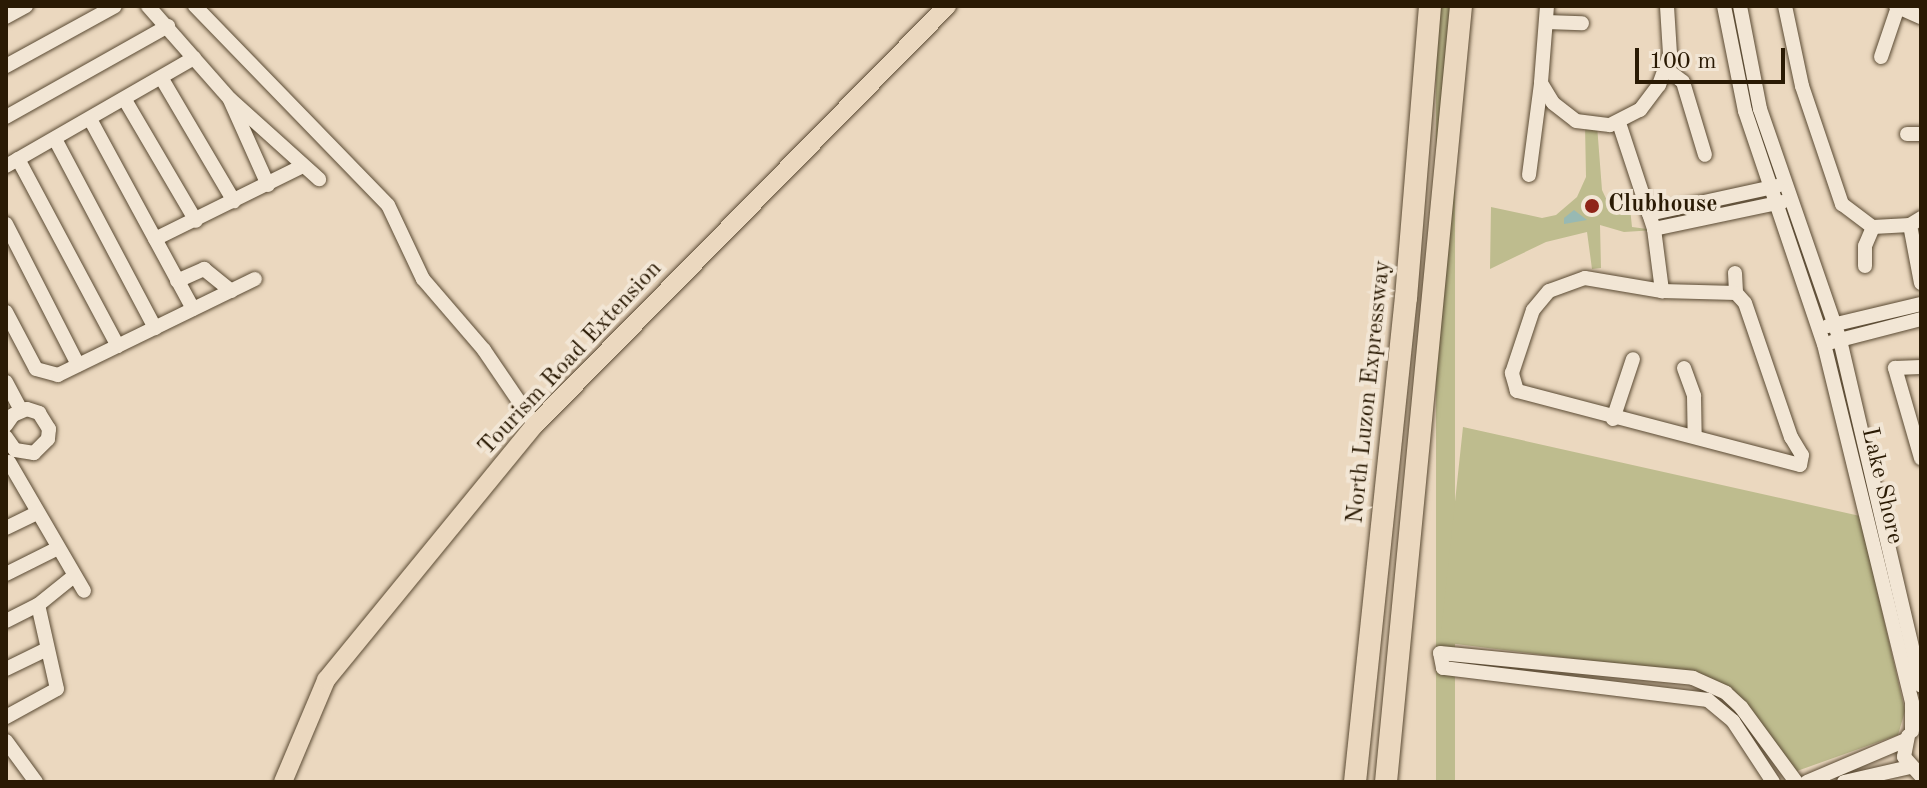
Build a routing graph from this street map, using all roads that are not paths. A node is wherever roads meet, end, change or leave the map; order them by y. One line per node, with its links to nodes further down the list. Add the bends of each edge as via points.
1 (26, 6): 14 (street)
2 (115, 6): 21 (street)
3 (148, 6): 18 (street)
4 (195, 6): 76 (street, via 388,205 430,290 484,350)
5 (947, 6): 76 (main road, Tourism Road Extension)
6 (1430, 6): 102 (highway, North Luzon Expressway, via 1406,298)
7 (1461, 6): 103 (highway)
8 (1547, 6): 16 (street)
9 (1667, 6): 22 (street, via 1671,36)
10 (1724, 6): 38 (street, Lake Shore, via 1745,111)
11 (1740, 6): 36 (street, Lake Shore, via 1760,109)
12 (1785, 6): 47 (street, via 1802,86 1842,204)
13 (1897, 7): 15 (street); 19 (street)
14 (6, 17)
15 (1921, 17)
16 (1546, 22): 17 (street); 24 (street)
17 (1582, 23)
18 (168, 26): 20 (street); 27 (street)
19 (1881, 57)
20 (194, 58): 23 (street); 25 (street)
21 (6, 66)
22 (1666, 69): 29 (street, via 1640,110); 31 (street, via 1683,82)
23 (162, 79): 26 (street); 40 (street)
24 (1541, 83): 29 (street, via 1553,103 1576,121); 34 (street)
25 (230, 99): 33 (street); 37 (street)
26 (125, 100): 28 (street); 44 (street)
27 (6, 117)
28 (90, 119): 30 (street); 49 (street)
29 (1619, 123): 43 (street)
30 (55, 139): 32 (street); 64 (street)
31 (1705, 155)
32 (12, 163): 68 (street)
33 (303, 166): 35 (street); 37 (street)
34 (1529, 175)
35 (319, 179)
36 (1785, 183): 38 (street); 39 (street, Lake Shore)
37 (268, 185): 40 (street)
38 (1770, 188): 41 (street, Lake Shore); 42 (street)
39 (1790, 200): 41 (street); 63 (street, Lake Shore)
40 (234, 201): 44 (street)
41 (1774, 204): 42 (street); 65 (street, Lake Shore)
42 (1730, 205): 43 (street); 48 (street)
43 (1649, 214): 48 (street)
44 (196, 221): 49 (street)
45 (1916, 222): 47 (street); 50 (street)
46 (6, 224): 70 (street)
47 (1873, 227): 51 (street, via 1865,246)
48 (1654, 229): 57 (street)
49 (155, 239): 54 (street)
50 (1920, 256): 55 (street)
51 (1865, 266)
52 (1735, 273): 58 (street)
53 (255, 279): 56 (street)
54 (177, 281): 56 (street, via 204,269); 60 (street)
55 (1921, 283)
56 (231, 291): 60 (street)
57 (1662, 291): 58 (street); 75 (street, via 1598,278 1564,283 1540,300 1526,327 1512,373 1517,391)
58 (1736, 293): 78 (street, via 1745,303)
59 (1921, 304): 63 (street)
60 (193, 309): 64 (street)
61 (6, 312): 70 (street, via 36,369 58,375)
62 (1921, 319): 66 (street)
63 (1835, 324): 65 (street); 66 (street, Lake Shore)
64 (155, 328): 68 (street)
65 (1819, 328): 67 (street, Lake Shore)
66 (1840, 340): 67 (street); 94 (street, Lake Shore)
67 (1824, 344): 97 (street, Lake Shore, via 1912,703)
68 (118, 346): 70 (street)
69 (1633, 359): 75 (street)
70 (78, 365)
71 (1921, 367): 81 (street, via 1895,368)
72 (1684, 368): 77 (street, via 1694,396)
73 (6, 382): 74 (street)
74 (11, 413): 79 (street, via 33,410 46,420 48,439 34,453 24,453)
75 (1613, 419): 77 (street)
76 (535, 425): 101 (main road, Tourism Road Extension, via 326,680)
77 (1695, 435): 80 (street)
78 (1791, 437): 80 (street); 80 (street, via 1802,455 1800,465)
79 (7, 441)
80 (1773, 457)
81 (1921, 458)
82 (11, 472): 83 (street)
83 (37, 513): 84 (street); 85 (street)
84 (6, 528)
85 (56, 549): 86 (street); 87 (street)
86 (6, 574)
87 (74, 576): 88 (street); 89 (street)
88 (84, 591)
89 (38, 605): 90 (street); 91 (street)
90 (6, 621)
91 (47, 649): 92 (street); 96 (street, via 57,689)
92 (6, 669)
93 (1693, 678): 95 (street); 95 (street, via 1440,653 1444,668); 105 (street, via 1726,693 1741,707)
94 (1921, 686)
95 (1692, 694): 104 (street, via 1733,721)
96 (6, 717)
97 (1913, 732): 99 (street, Lake Shore); 106 (street)
98 (6, 741): 100 (street)
99 (1915, 771): 107 (street)
100 (36, 782)
101 (283, 782)
102 (1355, 782)
103 (1386, 782)
104 (1773, 782)
105 (1796, 782)
106 (1807, 782)
107 (1844, 782)

